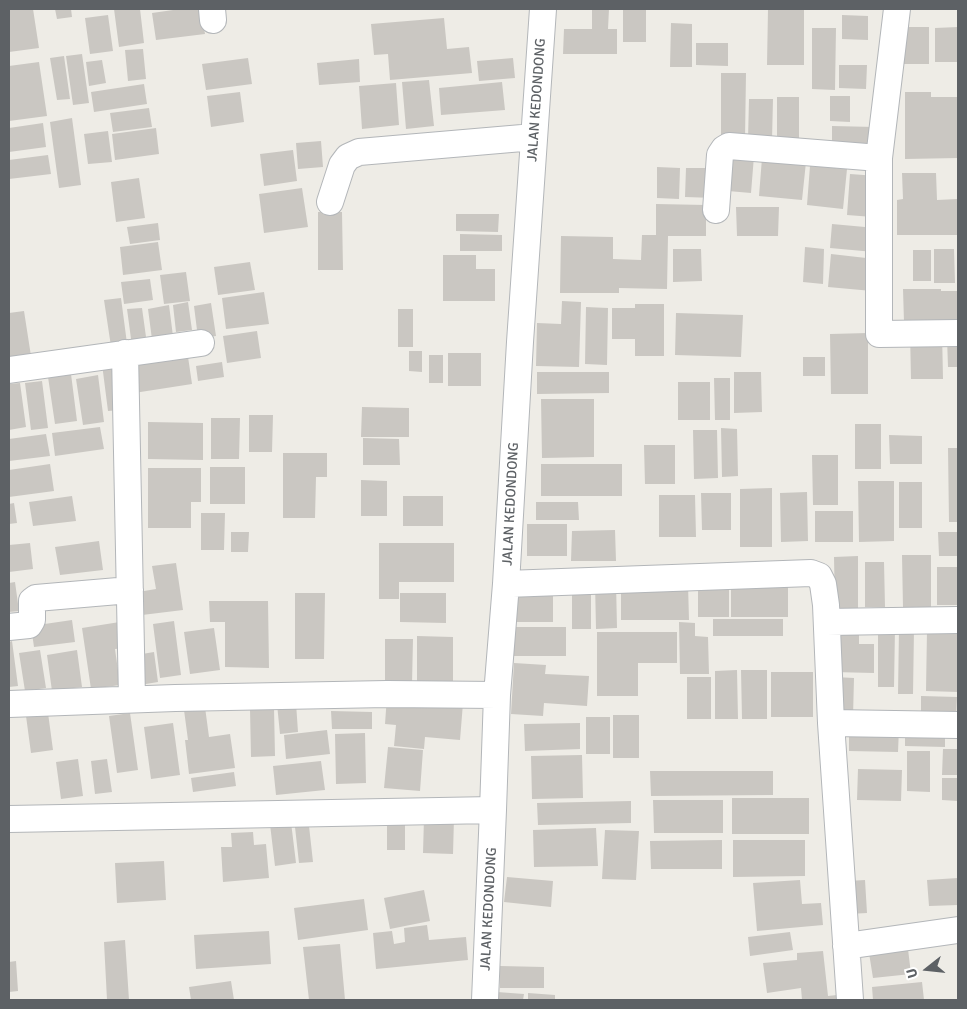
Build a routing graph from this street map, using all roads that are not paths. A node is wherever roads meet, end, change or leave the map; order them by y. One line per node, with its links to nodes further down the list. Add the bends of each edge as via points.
1 (544, 9): 3 (street, JALAN KEDONDONG)
2 (898, 9): 4 (street)
3 (534, 137): 5 (street, via 359,152 348,157 342,165); 11 (street, JALAN KEDONDONG)
4 (879, 158): 6 (street, via 729,146 720,155); 7 (street, via 879,334)
5 (330, 202)
6 (716, 210)
7 (958, 333)
8 (201, 342): 9 (street)
9 (125, 353): 10 (street); 12 (street)
10 (9, 370)
11 (506, 584): 14 (street, via 811,573 819,576 823,584); 16 (street, JALAN KEDONDONG)
12 (130, 590): 15 (street, via 36,598 32,601 29,624); 17 (street)
13 (958, 620): 14 (street)
14 (827, 622): 19 (street)
15 (9, 627)
16 (497, 695): 17 (street); 21 (street, JALAN KEDONDONG)
17 (132, 699): 18 (street)
18 (9, 704)
19 (831, 723): 20 (street); 24 (street)
20 (958, 725)
21 (494, 810): 22 (street); 25 (street, JALAN KEDONDONG)
22 (9, 819)
23 (958, 930): 24 (street)
24 (846, 946): 26 (street)
25 (484, 1000)
26 (850, 1000)

